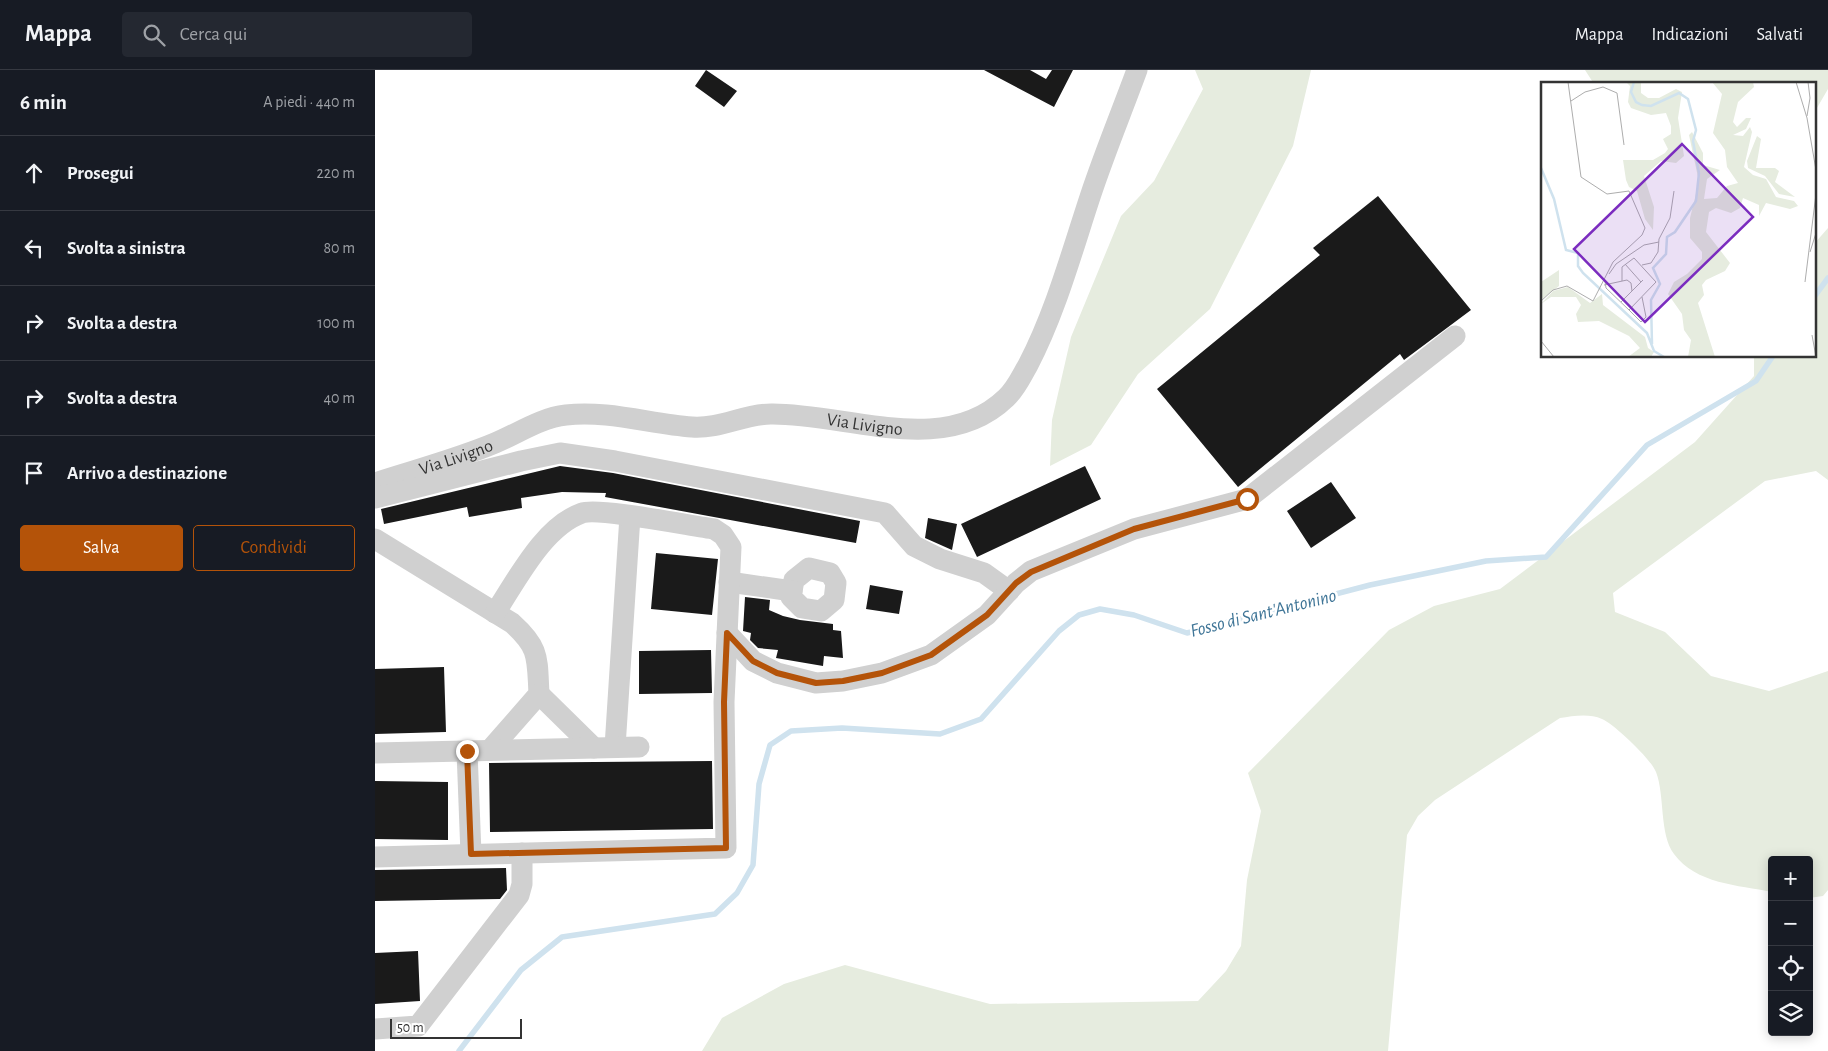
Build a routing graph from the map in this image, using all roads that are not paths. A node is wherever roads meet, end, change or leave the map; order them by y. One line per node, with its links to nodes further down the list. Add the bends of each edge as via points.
1 (1137, 70): 3 (street, Via Livigno, via 1045,333 1016,386 1005,399 977,418 961,425 914,430 796,414 752,416 718,426 694,428 567,415 547,419 495,444)
2 (1455, 336): 9 (street, via 1247,499 1134,529 1031,572)
3 (375, 483)
4 (375, 498): 9 (street, via 561,453 885,513 914,546 941,560 984,572)
5 (630, 516): 7 (street, via 714,529 731,547); 10 (street, via 591,511 569,519 539,547); 13 (street)
6 (375, 539): 10 (street)
7 (729, 582): 8 (street); 11 (street)
8 (792, 591)
9 (1009, 591): 11 (street, via 987,615 931,655 882,673 843,681 816,683 777,673 753,661)
10 (495, 612): 12 (street, via 531,641 537,656)
11 (727, 633): 19 (street, via 724,702 726,848)
12 (539, 694): 15 (street); 16 (street)
13 (615, 747): 14 (street); 15 (street)
14 (639, 747)
15 (594, 748): 16 (street)
16 (490, 750): 17 (street)
17 (467, 751): 18 (street); 20 (street)
18 (375, 753)
19 (522, 853): 20 (street); 22 (street, via 519,895 418,1026)
20 (471, 854): 21 (street)
21 (375, 857)
22 (375, 1029)

